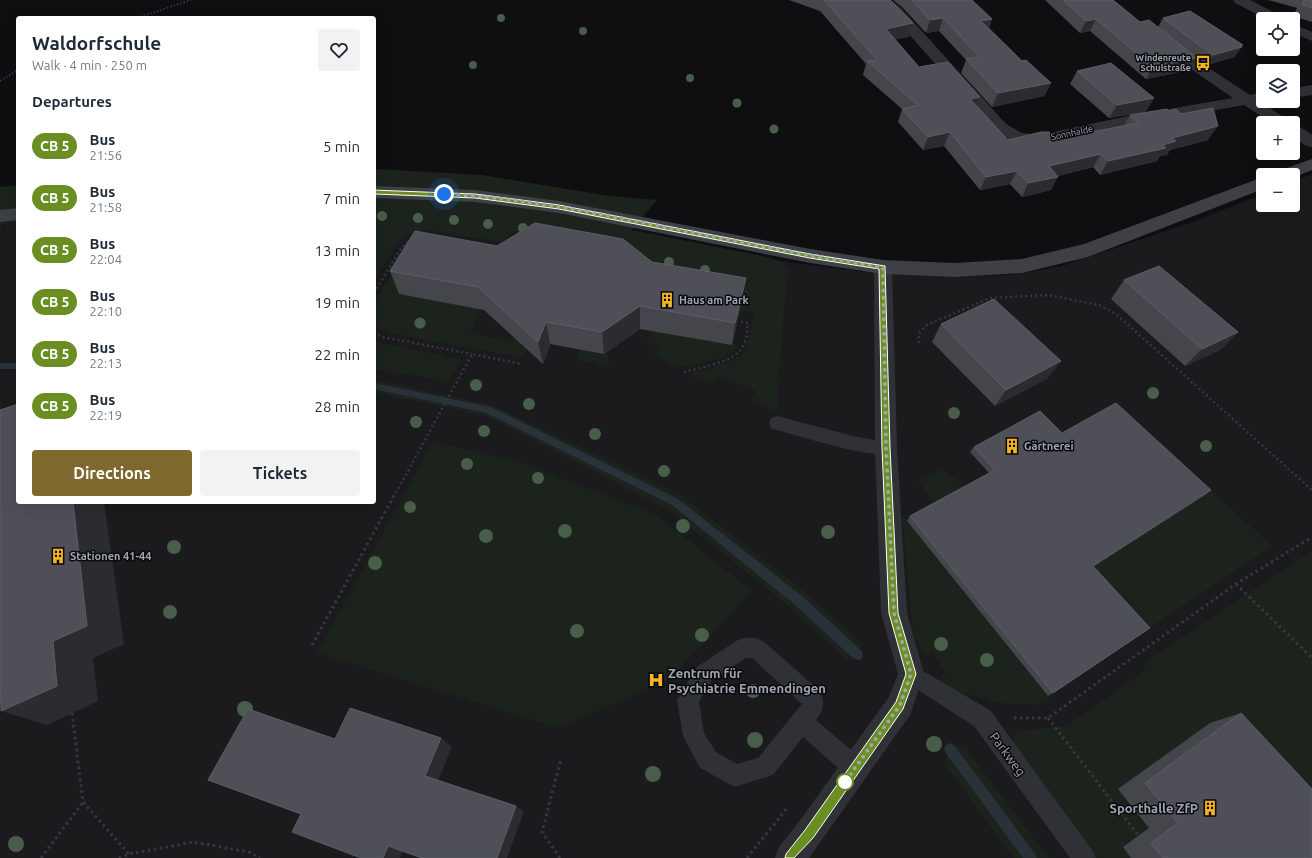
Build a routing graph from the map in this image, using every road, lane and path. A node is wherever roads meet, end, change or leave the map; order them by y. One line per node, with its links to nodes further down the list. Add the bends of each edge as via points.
1 (191, 0): 5 (path)
2 (883, 0): 14 (street, Sonnhalde, via 896,11 1000,127 1018,137 1039,140)
3 (1240, 0): 4 (street)
4 (1263, 12)
5 (143, 16)
6 (1300, 31): 8 (street)
7 (1156, 35): 14 (street)
8 (1312, 37)
9 (16, 71): 10 (path)
10 (0, 81)
11 (1312, 90): 12 (street)
12 (1300, 92)
13 (1256, 98): 14 (street, Sonnhalde)
14 (1245, 99): 15 (street)
15 (1271, 116)
16 (1300, 134): 17 (street)
17 (1312, 142)
18 (1312, 164): 19 (street)
19 (1300, 169)
20 (1256, 186): 25 (street, via 1088,250 1022,266 954,270)
21 (376, 192): 25 (street, via 475,196 559,207)
22 (16, 214): 23 (street)
23 (0, 216)
24 (415, 238): 26 (path, via 400,250)
25 (883, 268): 36 (street)
26 (388, 270): 27 (path); 28 (path)
27 (395, 272)
28 (376, 290)
29 (738, 321): 34 (path, via 748,323 743,347 738,354 730,359)
30 (376, 333): 32 (path, via 382,337)
31 (919, 343): 37 (path, via 919,333 927,325 990,298 1048,295 1099,305 1116,314)
32 (472, 354): 33 (path); 40 (path)
33 (521, 364)
34 (684, 372)
35 (777, 423): 36 (lane, via 857,444)
36 (886, 448): 42 (street, via 894,613)
37 (1312, 490)
38 (1312, 537): 39 (path)
39 (1236, 584): 41 (path); 45 (path)
40 (312, 645)
41 (1312, 658)
42 (911, 674): 44 (lane, Parkweg); 48 (street, via 900,705)
43 (72, 713): 49 (path)
44 (982, 718): 45 (path); 57 (lane, Parkweg)
45 (1048, 718): 50 (path)
46 (802, 722): 46 (lane, via 813,707 813,698 756,648 743,648 704,674 688,700 694,736 708,760 735,776 765,767); 48 (lane)
47 (561, 758): 55 (path, via 542,832)
48 (855, 768): 56 (street)
49 (83, 802): 51 (path); 52 (path)
50 (1138, 835)
51 (129, 854): 53 (path); 54 (path, via 194,842 249,852)
52 (41, 858)
53 (119, 858)
54 (260, 858)
55 (560, 858)
56 (790, 858)
57 (1084, 858)

